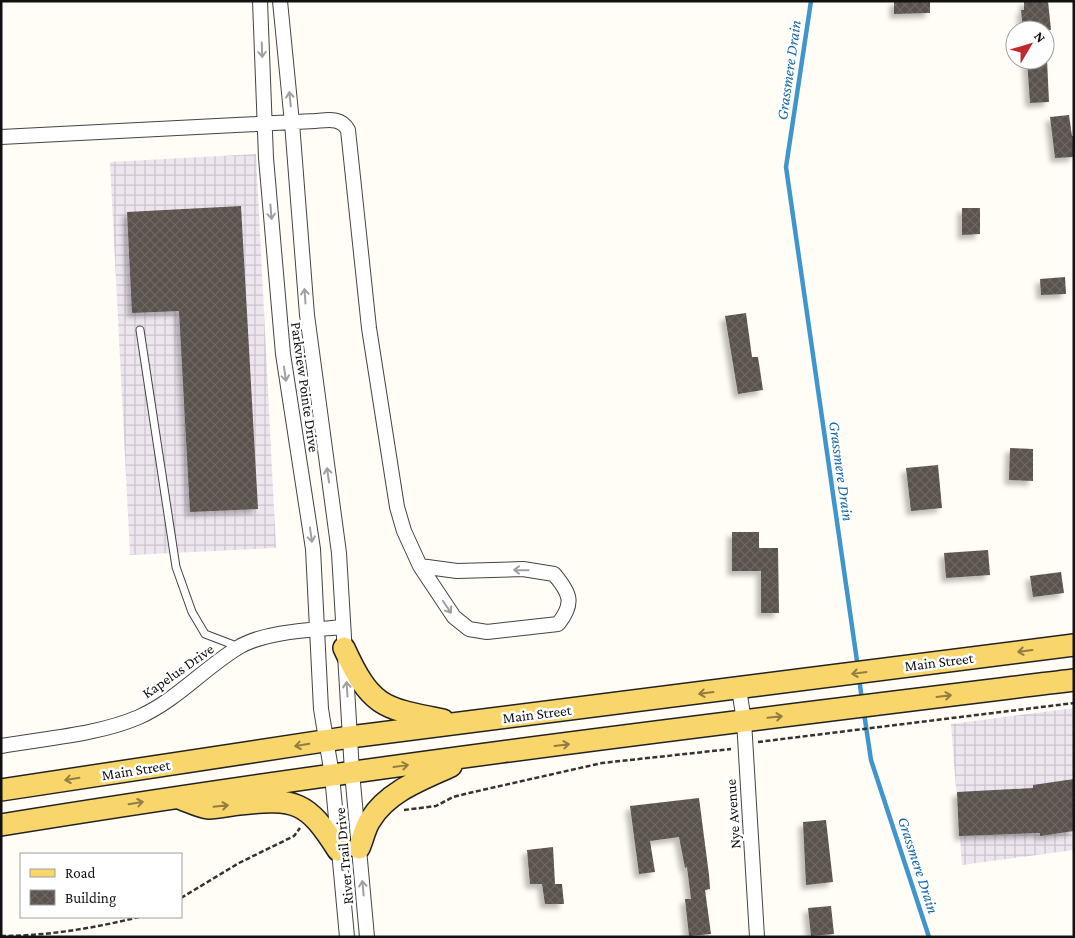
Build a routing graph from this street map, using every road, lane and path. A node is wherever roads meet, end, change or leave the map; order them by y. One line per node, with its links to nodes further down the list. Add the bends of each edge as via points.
1 (260, 1): 4 (street, Parkview Pointe Drive, one-way to 4)
2 (280, 1): 3 (street, Parkview Pointe Drive, one-way to 2)
3 (292, 123): 4 (street); 7 (street, via 340,120 348,130 369,328 397,507); 8 (street, Parkview Pointe Drive, one-way to 3, via 339,553 307,315)
4 (264, 124): 5 (street); 9 (street, Parkview Pointe Drive, one-way to 9, via 282,354 313,549)
5 (1, 137)
6 (140, 330): 11 (lane, via 176,567 192,612 205,634)
7 (420, 566): 7 (street, one-way to 7, via 454,617 469,629 487,632 558,624 568,612 570,600 564,585 554,574 524,570 457,571)
8 (343, 627): 9 (street, Kapelus Drive); 12 (street, Parkview Pointe Drive)
9 (316, 629): 11 (street, Kapelus Drive, via 260,638); 19 (street, Parkview Pointe Drive)
10 (1074, 645): 14 (main road, Main Street, one-way to 14)
11 (240, 646): 21 (street, Kapelus Drive, via 168,701 138,717 109,727)
12 (344, 648): 17 (main road, via 363,686 383,705); 18 (street, Parkview Pointe Drive, one-way to 12)
13 (1074, 680): 16 (main road, one-way to 13)
14 (739, 689): 16 (street, Nye Avenue); 17 (main road, Main Street, one-way to 17)
15 (1074, 703): 20 (path)
16 (744, 721): 20 (street, Nye Avenue); 22 (main road, one-way to 16)
17 (460, 724): 18 (main road, Main Street)
18 (350, 738): 19 (main road, Main Street); 23 (street, Parkview Pointe Drive)
19 (326, 741): 23 (street, Parkview Pointe Drive); 24 (main road, Main Street, one-way to 24)
20 (745, 743): 26 (path, via 733,749 602,763 453,797 436,806 398,810); 35 (street, Nye Avenue)
21 (1, 746)
22 (470, 757): 23 (main road, one-way to 22); 26 (main road, via 406,787)
23 (342, 774): 25 (main road); 29 (street, River Trail Drive); 29 (street, River Trail Drive)
24 (1, 790)
25 (174, 797): 27 (main road, one-way to 27, via 208,808 276,800); 28 (main road, one-way to 25)
26 (387, 800): 29 (main road)
27 (307, 811): 29 (main road); 30 (path, via 294,836 239,863)
28 (1, 825)
29 (349, 849): 33 (street, River Trail Drive); 34 (street, River Trail Drive, one-way to 29)
30 (182, 897)
31 (134, 918): 32 (path, via 20,936)
32 (1, 936)
33 (347, 937)
34 (367, 937)
35 (757, 937)

